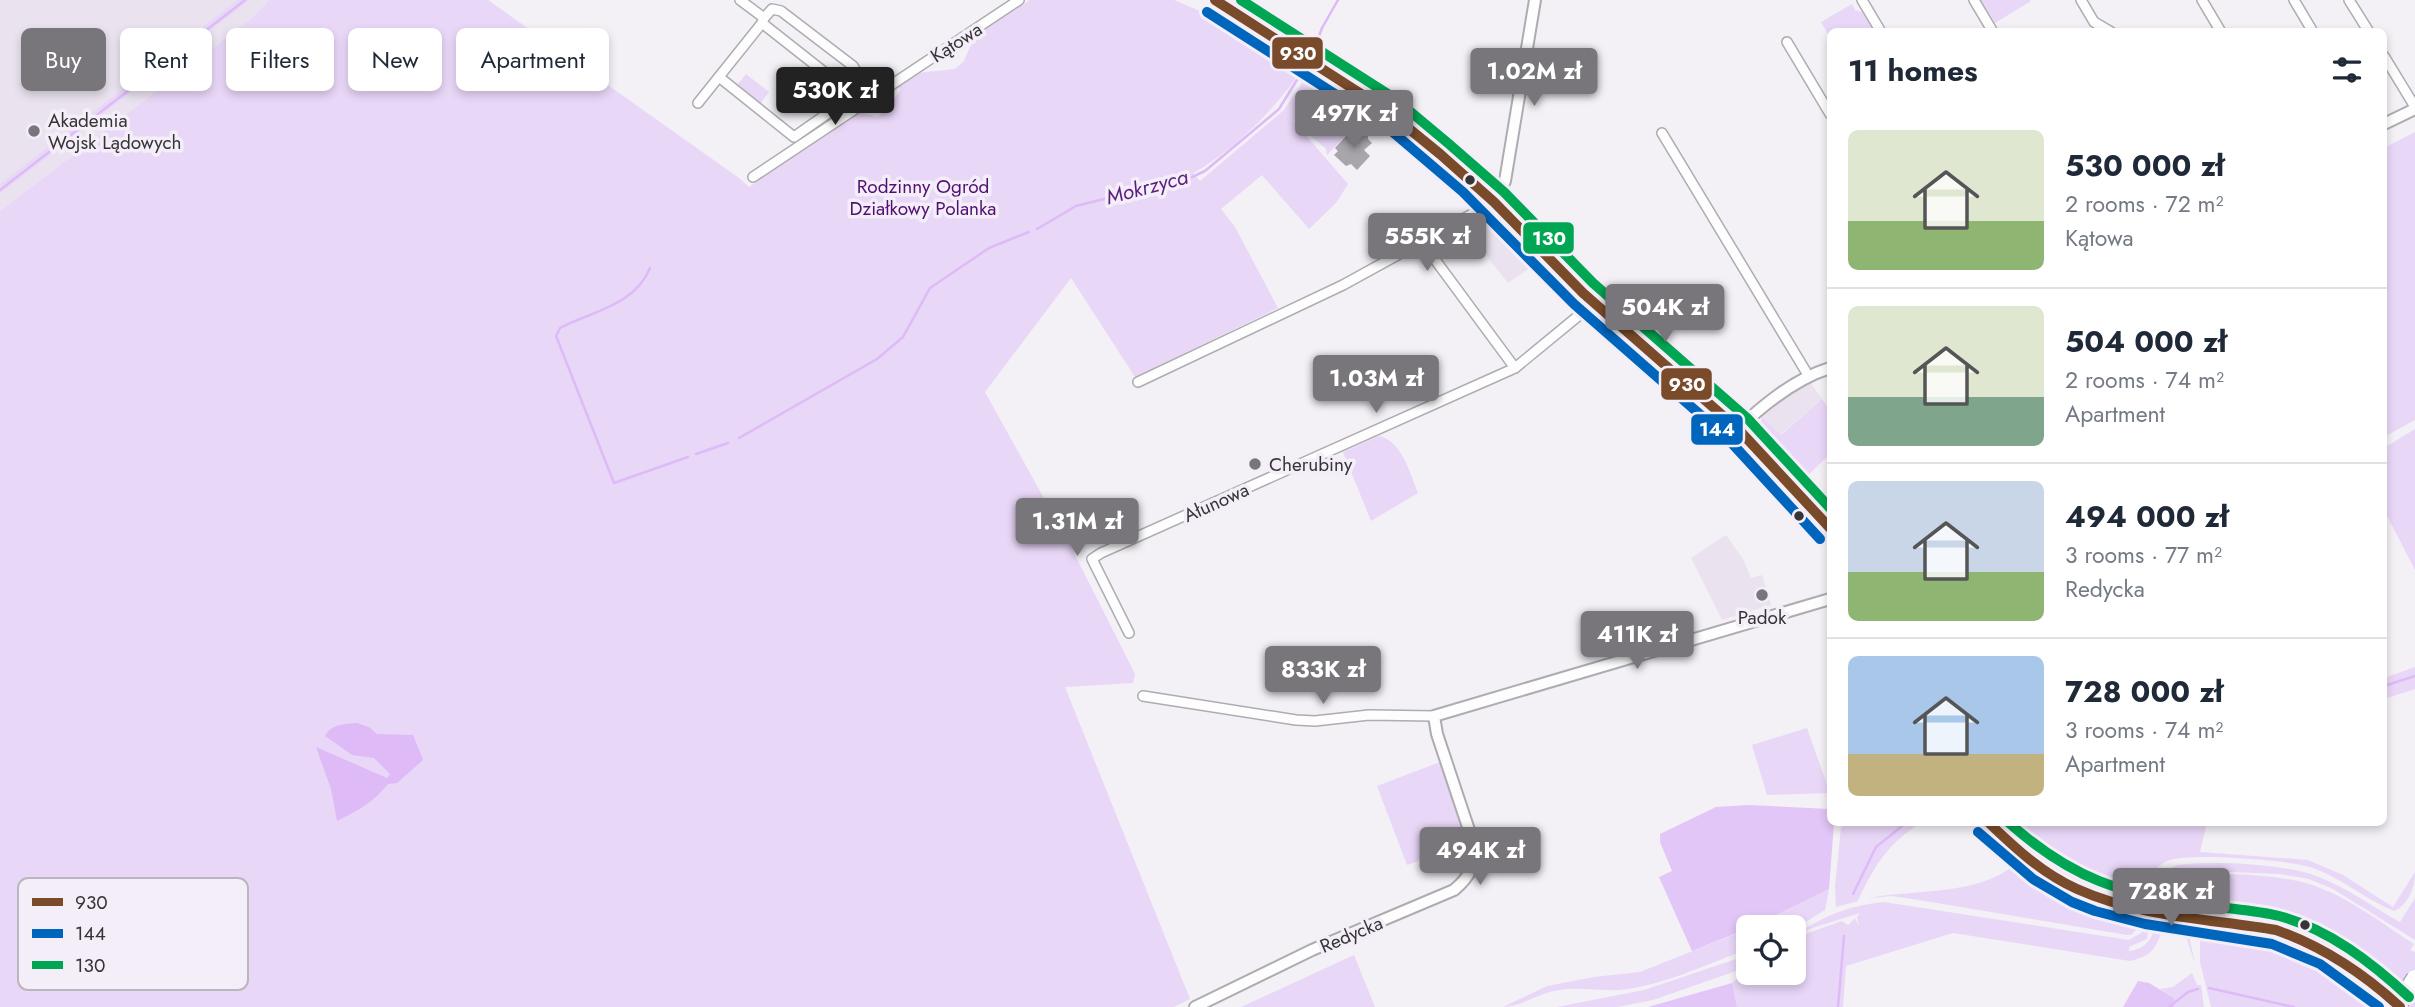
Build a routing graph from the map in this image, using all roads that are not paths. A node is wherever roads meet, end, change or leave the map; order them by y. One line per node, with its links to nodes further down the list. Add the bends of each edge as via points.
1 (740, 0): 11 (street)
2 (1020, 0): 27 (street, Kątowa)
3 (1215, 0): 28 (street, via 1396,117)
4 (1535, 0): 28 (street, via 1505,181)
5 (1862, 0): 12 (street)
6 (1974, 0): 13 (street)
7 (2081, 0): 14 (street, via 2094,22)
8 (2202, 0): 15 (street)
9 (2294, 0): 16 (street)
10 (2349, 0): 17 (street)
11 (763, 20): 20 (street); 21 (street); 21 (street, via 772,9 781,11 853,66 860,78)
12 (1879, 28)
13 (1991, 28)
14 (2104, 28)
15 (2219, 28)
16 (2311, 28)
17 (2366, 28)
18 (1787, 42): 24 (street)
19 (2387, 61): 23 (street)
20 (719, 77): 21 (street, via 794,136 834,109); 22 (street)
21 (847, 90)
22 (698, 103)
23 (2415, 108): 25 (street)
24 (1827, 109)
25 (2387, 122)
26 (1662, 133): 33 (street)
27 (753, 177)
28 (1494, 202): 29 (street); 30 (street)
29 (1422, 242): 31 (street); 34 (street, via 1343,285)
30 (1594, 303): 31 (street, Ałunowa); 35 (street)
31 (1515, 368): 38 (street, Ałunowa, via 1092,559)
32 (1827, 369): 33 (street)
33 (1808, 375): 35 (street)
34 (1138, 382)
35 (1738, 429): 36 (street)
36 (1827, 526)
37 (1827, 600): 40 (street)
38 (1129, 633)
39 (1143, 696): 40 (street, via 1296,720)
40 (1434, 716): 43 (street, Redycka, via 1473,842 1475,856 1465,881 1454,890 1312,950)
41 (1992, 826): 44 (street, via 2038,866 2076,889 2116,903 2300,938 2352,967)
42 (2415, 978): 44 (highway, bridge)
43 (1195, 1007)
44 (2398, 1007)

